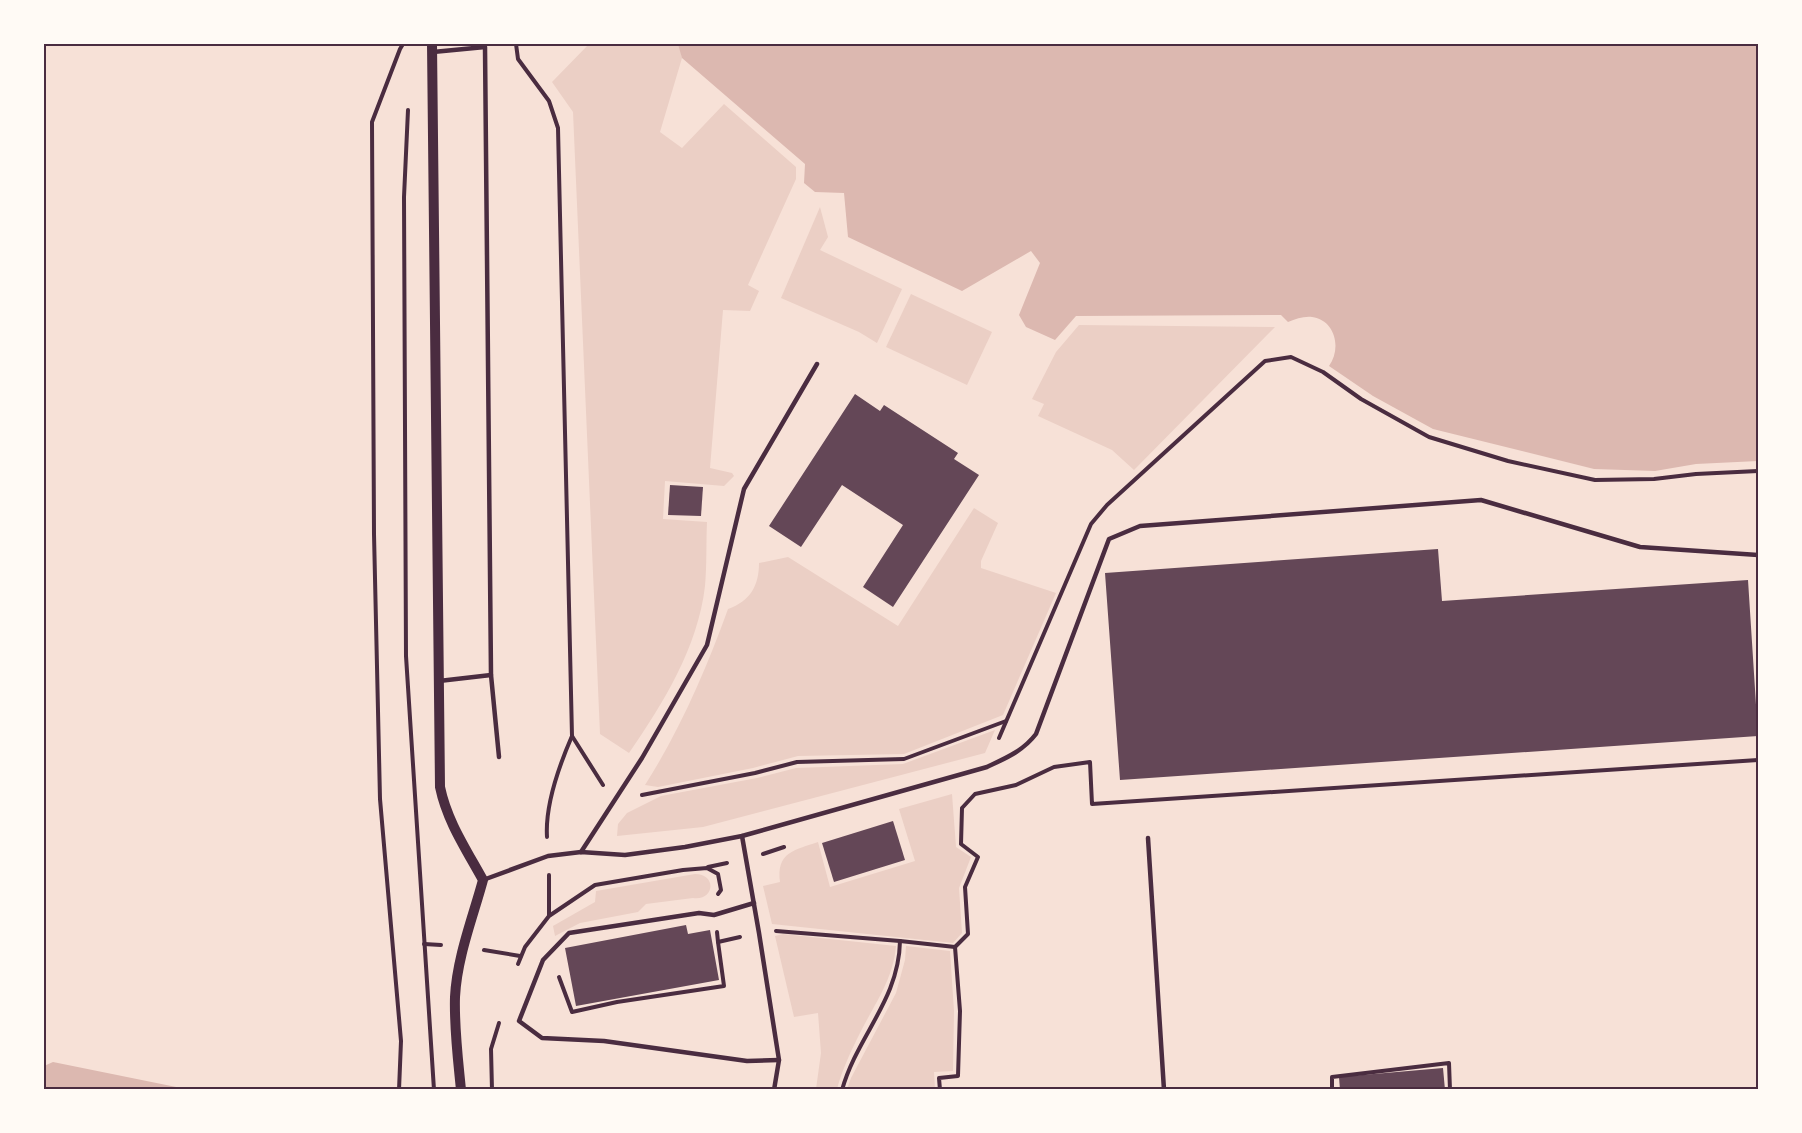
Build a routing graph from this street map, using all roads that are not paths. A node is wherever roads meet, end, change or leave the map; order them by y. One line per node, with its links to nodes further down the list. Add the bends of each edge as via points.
1 (432, 48): 4 (lane, via 485,46); 5 (street)
2 (817, 364): 9 (lane, via 744,489 707,645 642,758)
3 (1758, 555): 7 (lane, via 1640,547 1481,500 1140,526 1109,539 1036,735 1026,747 987,767)
4 (491, 675): 5 (lane); 6 (lane)
5 (439, 681): 10 (street, via 440,787 450,820)
6 (499, 757)
7 (742, 836): 9 (lane, via 625,855); 11 (lane)
8 (1148, 838): 15 (lane)
9 (580, 852): 10 (lane, via 549,856)
10 (483, 880): 13 (street, via 455,995)
11 (754, 903): 12 (lane); 12 (lane, via 714,915 699,913 569,933 543,960 519,1021 542,1038 604,1041 747,1061)
12 (779, 1060): 14 (lane)
13 (461, 1089)
14 (774, 1089)
15 (1164, 1089)

